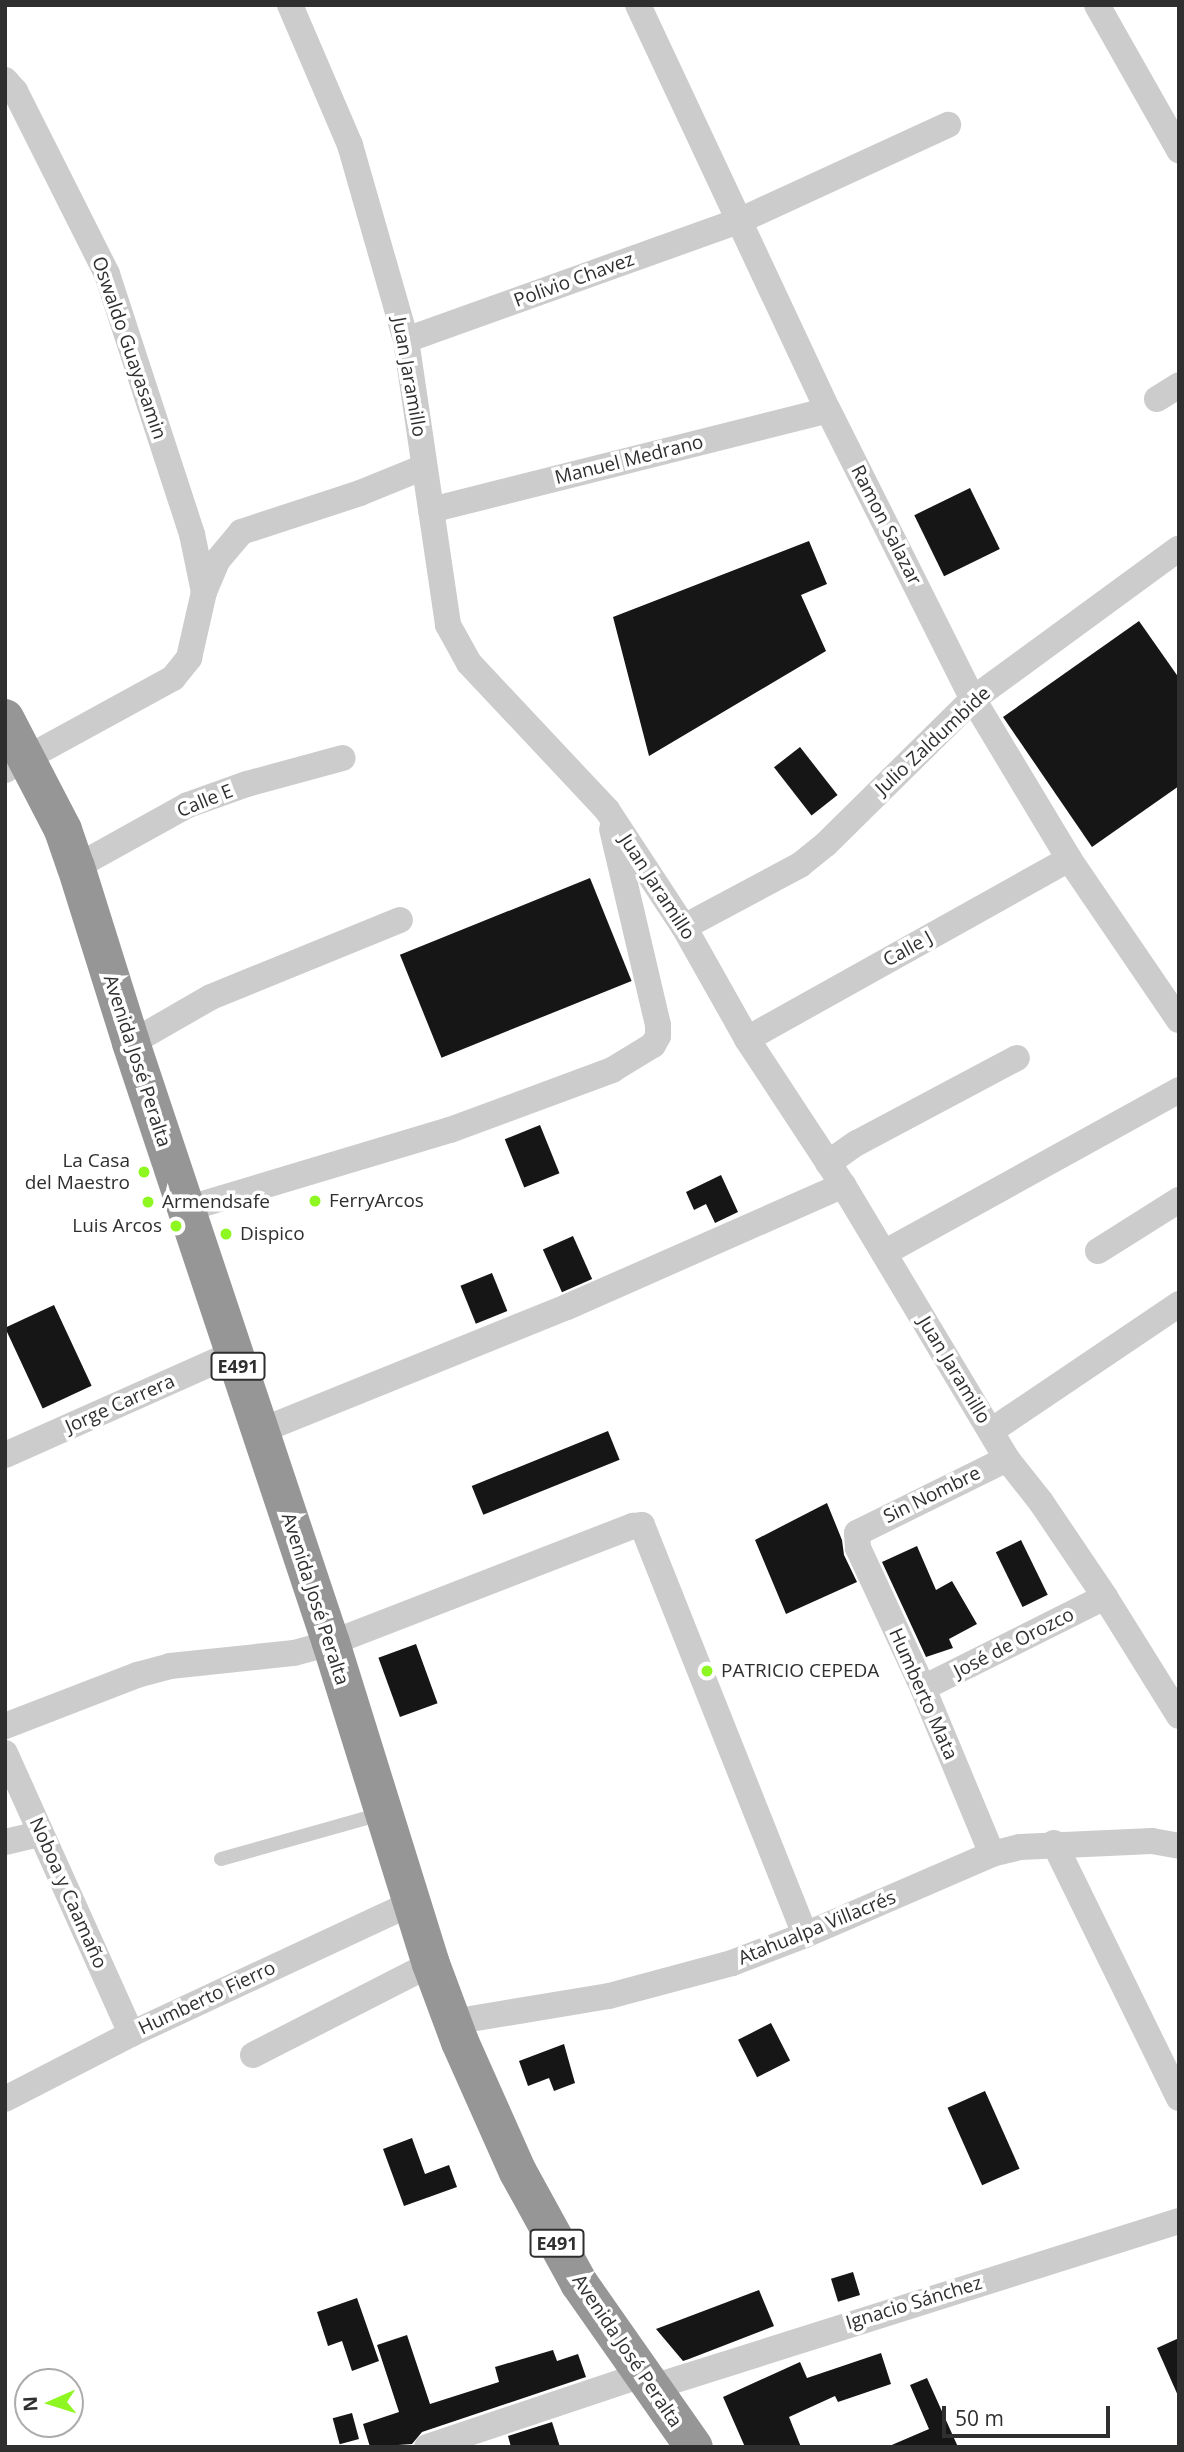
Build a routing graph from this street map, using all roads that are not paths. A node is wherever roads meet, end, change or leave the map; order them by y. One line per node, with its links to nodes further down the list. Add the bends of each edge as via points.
1 (290, 5): 8 (street, Juan Jaramillo, via 351,145)
2 (638, 5): 7 (street, Ramon Salazar)
3 (1097, 5): 6 (street)
4 (8, 90): 13 (street, Oswaldo Guayasamin, via 107,274 192,534)
5 (948, 125): 7 (street, Polivio Chavez)
6 (1179, 150)
7 (741, 220): 8 (street, Polivio Chavez); 9 (street, Ramon Salazar)
8 (406, 340): 10 (street, Juan Jaramillo)
9 (828, 410): 11 (street, Manuel Medrano); 14 (street, Ramon Salazar)
10 (424, 467): 11 (street, Juan Jaramillo); 13 (street, via 241,532 218,561)
11 (431, 510): 18 (street, Juan Jaramillo, via 448,625 469,663)
12 (1179, 548): 14 (street, Julio Zaldumbide)
13 (204, 592): 17 (street, via 188,658 173,678)
14 (973, 698): 19 (street, Ramon Salazar); 22 (street, Julio Zaldumbide, via 800,865)
15 (5, 718): 17 (highway, Avenida José Peralta / E491)
16 (343, 758): 20 (street, Calle E, via 188,805)
17 (16, 765): 20 (highway, Avenida José Peralta / E491, via 63,830)
18 (607, 810): 22 (street, Juan Jaramillo); 31 (street, via 658,1025 653,1045 612,1070 450,1130)
19 (1069, 859): 23 (street, Ramon Salazar); 24 (street, Calle J)
20 (76, 867): 25 (highway, Avenida José Peralta / E491)
21 (400, 920): 25 (street, via 211,998)
22 (684, 927): 24 (street, Juan Jaramillo)
23 (1179, 1020)
24 (747, 1040): 28 (street, Juan Jaramillo)
25 (131, 1043): 31 (highway, Avenida José Peralta / E491)
26 (1017, 1058): 28 (street)
27 (1179, 1090): 33 (street)
28 (828, 1163): 29 (street, Juan Jaramillo)
29 (843, 1185): 33 (street, Juan Jaramillo); 36 (street, via 567,1307)
30 (1179, 1200): 32 (street)
31 (186, 1209): 35 (highway, Avenida José Peralta / E491)
32 (1098, 1251)
33 (884, 1253): 37 (street, Juan Jaramillo)
34 (1179, 1304): 37 (street)
35 (234, 1353): 36 (highway, Avenida José Peralta / E491); 38 (street, Jorge Carrera)
36 (260, 1431): 42 (highway, Avenida José Peralta / E491)
37 (991, 1431): 39 (street, Juan Jaramillo)
38 (5, 1455)
39 (1007, 1459): 40 (street, Sin Nombre); 41 (street, Juan Jaramillo)
40 (857, 1533): 43 (street, Humberto Mata, via 858,1548)
41 (1105, 1597): 43 (street, José de Orozco); 44 (street, Juan Jaramillo)
42 (331, 1643): 45 (street, via 294,1653 170,1666); 47 (highway, Avenida José Peralta / E491); 55 (street, via 642,1525)
43 (923, 1688): 52 (street, Humberto Mata)
44 (1179, 1716)
45 (5, 1726)
46 (5, 1753): 48 (street, Noboa y Caamaño)
47 (383, 1813): 53 (lane); 54 (highway, Avenida José Peralta / E491)
48 (41, 1834): 49 (street); 58 (street, Noboa y Caamaño)
49 (5, 1842)
50 (1055, 1843): 51 (street, Atahualpa Villacrés); 52 (street, Atahualpa Villacrés); 60 (street)
51 (1179, 1846)
52 (992, 1854): 55 (street, Atahualpa Villacrés)
53 (221, 1859)
54 (412, 1903): 56 (highway, Avenida José Peralta / E491); 58 (street, Humberto Fierro)
55 (805, 1935): 57 (street, Atahualpa Villacrés, via 732,1963 609,1996)
56 (431, 1964): 57 (highway, Avenida José Peralta / E491); 59 (street)
57 (452, 2022): 63 (highway, Avenida José Peralta / E491, via 537,2208 592,2304)
58 (131, 2034): 61 (street, Humberto Fierro)
59 (253, 2055)
60 (1179, 2098)
61 (5, 2099)
62 (1179, 2221): 63 (street, Ignacio Sánchez)
63 (646, 2382): 64 (highway, Avenida José Peralta / E491); 65 (street, Ignacio Sánchez)
64 (685, 2445)
65 (427, 2447)

